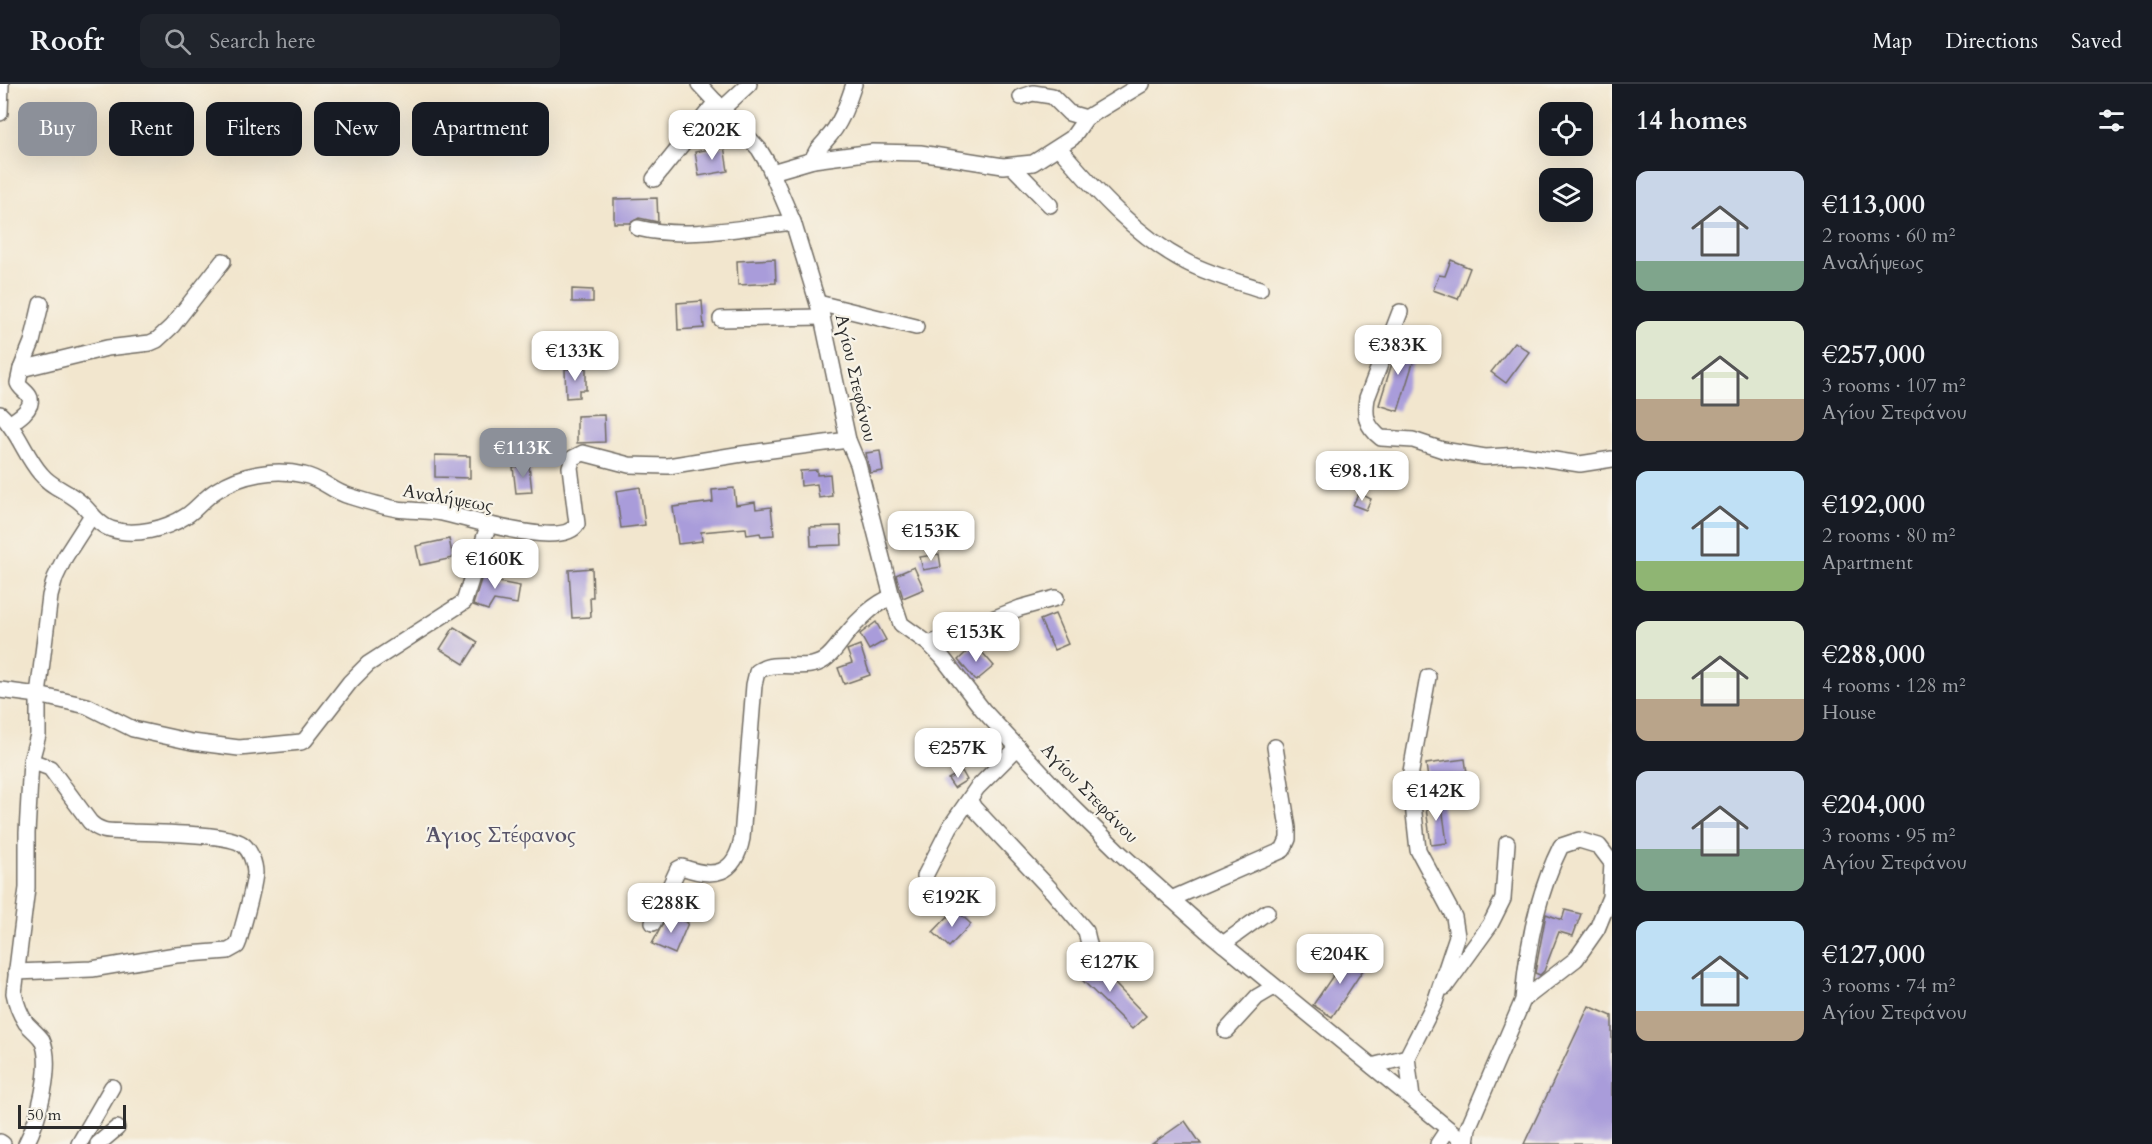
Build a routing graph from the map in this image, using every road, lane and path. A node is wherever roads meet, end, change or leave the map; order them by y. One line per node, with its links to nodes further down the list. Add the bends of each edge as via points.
1 (1, 84): 8 (street)
2 (699, 84): 7 (street, Αγίου Στεφάνου)
3 (749, 84): 7 (street)
4 (854, 84): 11 (street, via 835,130 813,154)
5 (1142, 84): 9 (street)
6 (1021, 98): 9 (street, via 1033,93 1053,96 1070,113)
7 (719, 105): 13 (street, Αγίου Στεφάνου, via 759,149); 14 (street)
8 (0, 113)
9 (1086, 118): 10 (street)
10 (1059, 148): 12 (street, via 1033,163); 19 (street, via 1102,198 1172,254 1198,268)
11 (813, 160): 12 (street, via 900,152); 13 (street)
12 (1012, 166): 15 (street)
13 (772, 172): 16 (street, Αγίου Στεφάνου)
14 (654, 179)
15 (1050, 205)
16 (793, 222): 17 (street, via 680,233); 21 (street, Αγίου Στεφάνου)
17 (638, 228)
18 (223, 261): 25 (street, via 158,340)
19 (1260, 289)
20 (41, 304): 25 (street)
21 (820, 310): 23 (street); 24 (street); 27 (street, Αγίου Στεφάνου)
22 (1400, 312): 28 (street, via 1367,398 1367,422 1381,438 1413,440 1485,457 1522,455 1580,464)
23 (721, 319)
24 (916, 327)
25 (21, 369): 26 (street, via 18,383 30,402 23,414)
26 (5, 419): 29 (street, Αναλήψεως, via 44,477 54,487 70,493)
27 (848, 440): 30 (street, Αναλήψεως, via 668,466 629,465 583,453 573,458 570,467 577,518 574,529 535,533); 31 (street, Αγίου Στεφάνου, via 858,464)
28 (1612, 459)
29 (92, 516): 30 (street, Αναλήψεως, via 110,529 138,532 186,516 216,491 237,480 251,475 287,473 311,477 345,495 372,503 442,513); 36 (street, via 55,578)
30 (488, 526): 36 (street, via 465,602 368,664 301,742 239,748 192,742 133,729 92,708)
31 (892, 597): 33 (street, Αγίου Στεφάνου, via 901,624); 45 (street, via 851,629 821,662 757,672 739,850 734,860 716,873 678,869)
32 (1056, 598): 33 (street)
33 (929, 644): 37 (street, Αγίου Στεφάνου)
34 (1428, 677): 51 (street, via 1410,777 1418,850 1454,917 1457,936)
35 (0, 690): 36 (street)
36 (38, 695): 39 (street, via 38,735)
37 (1018, 747): 40 (street, via 977,788); 42 (street, Αγίου Στεφάνου, via 1091,825)
38 (1275, 747): 42 (street, via 1288,839 1283,850)
39 (31, 761): 48 (street, via 27,888); 48 (street, via 50,768 97,830 223,838 243,844 255,872 239,941 228,951 77,971)
40 (970, 801): 43 (street, via 950,827 925,876 927,886); 46 (street, via 1086,931)
41 (1507, 843): 51 (street, via 1503,899 1490,925)
42 (1171, 899): 47 (street, Αγίου Στεφάνου)
43 (944, 905)
44 (1267, 912): 47 (street)
45 (653, 923)
46 (1089, 944)
47 (1223, 944): 49 (street, Αγίου Στεφάνου)
48 (16, 972): 59 (street, via 15,1001 25,1022 40,1038 46,1059 42,1100)
49 (1274, 987): 52 (street, via 1257,997); 54 (street, Αγίου Στεφάνου)
50 (1523, 1000): 50 (street, via 1576,959 1598,929 1610,897 1612,863 1599,846 1579,840 1561,846 1551,865 1534,918); 63 (street, via 1468,1128)
51 (1435, 1002): 53 (street)
52 (1226, 1031)
53 (1407, 1057): 54 (street); 56 (street)
54 (1372, 1066): 56 (street, Αγίου Στεφάνου)
55 (112, 1087): 60 (street)
56 (1412, 1098): 58 (street, Αγίου Στεφάνου)
57 (117, 1128): 61 (street)
58 (1448, 1129): 62 (street); 63 (street, Αγίου Στεφάνου)
59 (26, 1144)
60 (79, 1144)
61 (98, 1144)
62 (1438, 1144)
63 (1466, 1144)

